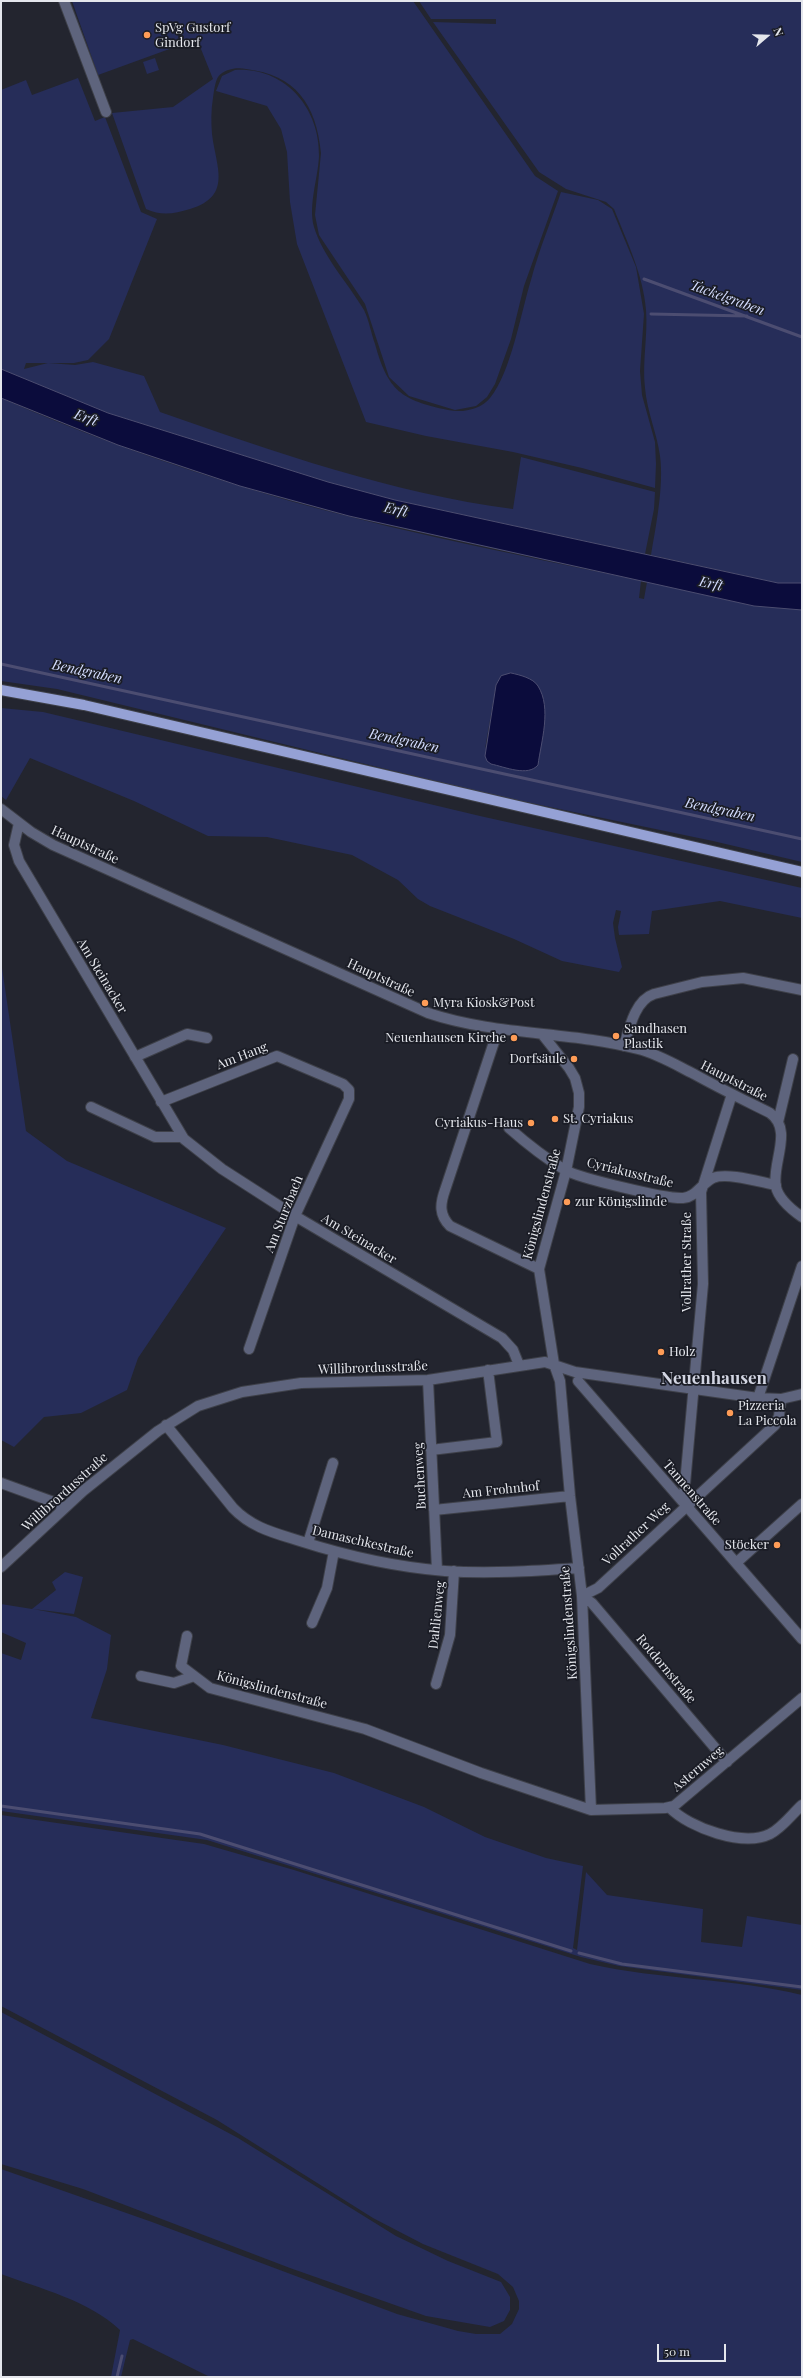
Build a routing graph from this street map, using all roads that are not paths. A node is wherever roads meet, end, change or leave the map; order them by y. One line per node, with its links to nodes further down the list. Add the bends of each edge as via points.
1 (64, 1): 2 (street)
2 (106, 112)
3 (1, 690): 6 (main road, via 84,705)
4 (1, 809): 5 (street, Hauptstraße)
5 (19, 824): 8 (street, Hauptstraße, via 58,848 415,1008 460,1023); 12 (street, Am Steinacker, via 14,845 19,861)
6 (802, 872)
7 (802, 990): 11 (street, via 743,978 697,983 651,995 644,999 637,1010)
8 (498, 1030): 9 (street, Hauptstraße); 27 (street, via 443,1196 441,1210 450,1226)
9 (542, 1034): 11 (street, Hauptstraße); 21 (street, Königslindenstraße, via 569,1068 578,1088 579,1107)
10 (207, 1038): 12 (street, via 187,1034)
11 (624, 1046): 15 (street, Hauptstraße, via 653,1054)
12 (135, 1057): 16 (street, Am Steinacker)
13 (793, 1059): 18 (street)
14 (350, 1092): 16 (street, Am Hang, via 343,1084 277,1056); 24 (street, Am Sturzbach, via 349,1100)
15 (732, 1094): 18 (street, Hauptstraße, via 770,1113); 23 (street, Vollrather Straße)
16 (161, 1102): 20 (street, Am Steinacker)
17 (91, 1107): 20 (street, via 155,1137)
18 (778, 1122): 22 (street, via 780,1140)
19 (509, 1128): 21 (street, Cyriakusstraße)
20 (182, 1137): 24 (street, Am Steinacker, via 222,1169)
21 (566, 1171): 23 (street, Cyriakusstraße, via 643,1192 678,1198 691,1196); 27 (street, Königslindenstraße)
22 (776, 1184): 23 (street, Cyriakusstraße, via 721,1176 711,1179); 25 (street, via 781,1197)
23 (701, 1187): 34 (street, Vollrather Straße, via 703,1284)
24 (295, 1216): 28 (street, Am Sturzbach); 30 (street, Am Steinacker, via 502,1338 513,1350)
25 (802, 1217)
26 (802, 1266): 36 (street)
27 (538, 1269): 29 (street, Königslindenstraße)
28 (249, 1349)
29 (554, 1364): 30 (street, Willibrordusstraße, via 540,1362); 34 (street, Willibrordusstraße, via 575,1372); 42 (street, Königslindenstraße, via 560,1381)
30 (519, 1365): 31 (street, Willibrordusstraße)
31 (488, 1370): 32 (street, Willibrordusstraße); 39 (street, via 497,1442)
32 (428, 1380): 38 (street, Willibrordusstraße, via 301,1383 264,1387 207,1402); 39 (street, Buchenweg)
33 (578, 1381): 44 (street, Tannenstraße)
34 (694, 1389): 36 (street, Willibrordusstraße); 44 (street, Vollrather Straße, via 684,1495)
35 (802, 1394): 37 (street, Willibrordusstraße)
36 (758, 1398): 37 (street, Willibrordusstraße)
37 (781, 1399): 44 (street, Vollrather Weg, via 775,1425)
38 (166, 1425): 45 (street, Willibrordusstraße, via 122,1458); 47 (street, Damaschkestraße, via 244,1520 257,1528)
39 (431, 1450): 46 (street, Buchenweg)
40 (333, 1463): 47 (street)
41 (1, 1483): 45 (street, via 59,1504)
42 (570, 1496): 46 (street, Am Frohnhof); 51 (street, Königslindenstraße)
43 (802, 1504): 49 (street)
44 (686, 1506): 49 (street, Tannenstraße); 54 (street, Vollrather Weg, via 598,1588)
45 (63, 1509): 50 (street, Willibrordusstraße)
46 (434, 1510): 52 (street, Buchenweg)
47 (308, 1544): 48 (street, Damaschkestraße)
48 (334, 1552): 52 (street, Damaschkestraße); 55 (street, via 327,1588)
49 (736, 1563): 57 (street, Tannenstraße)
50 (1, 1568)
51 (578, 1568): 53 (street, Damaschkestraße); 54 (street, Königslindenstraße)
52 (437, 1570): 53 (street, Damaschkestraße)
53 (454, 1571): 60 (street, Dahlienweg, via 450,1634)
54 (582, 1596): 62 (street, Rotdornstraße, via 592,1603); 65 (street, Königslindenstraße)
55 (312, 1623)
56 (187, 1636): 59 (street, Königslindenstraße, via 181,1666)
57 (802, 1639)
58 (141, 1676): 59 (street, via 174,1683)
59 (194, 1676): 65 (street, Königslindenstraße, via 210,1688 365,1729 481,1773)
60 (436, 1684)
61 (802, 1698): 62 (street, Asternweg)
62 (727, 1762): 64 (street, Asternweg)
63 (802, 1805): 64 (street, via 772,1833 755,1837 705,1830 688,1822)
64 (670, 1808): 65 (street, Asternweg)
65 (591, 1810)

